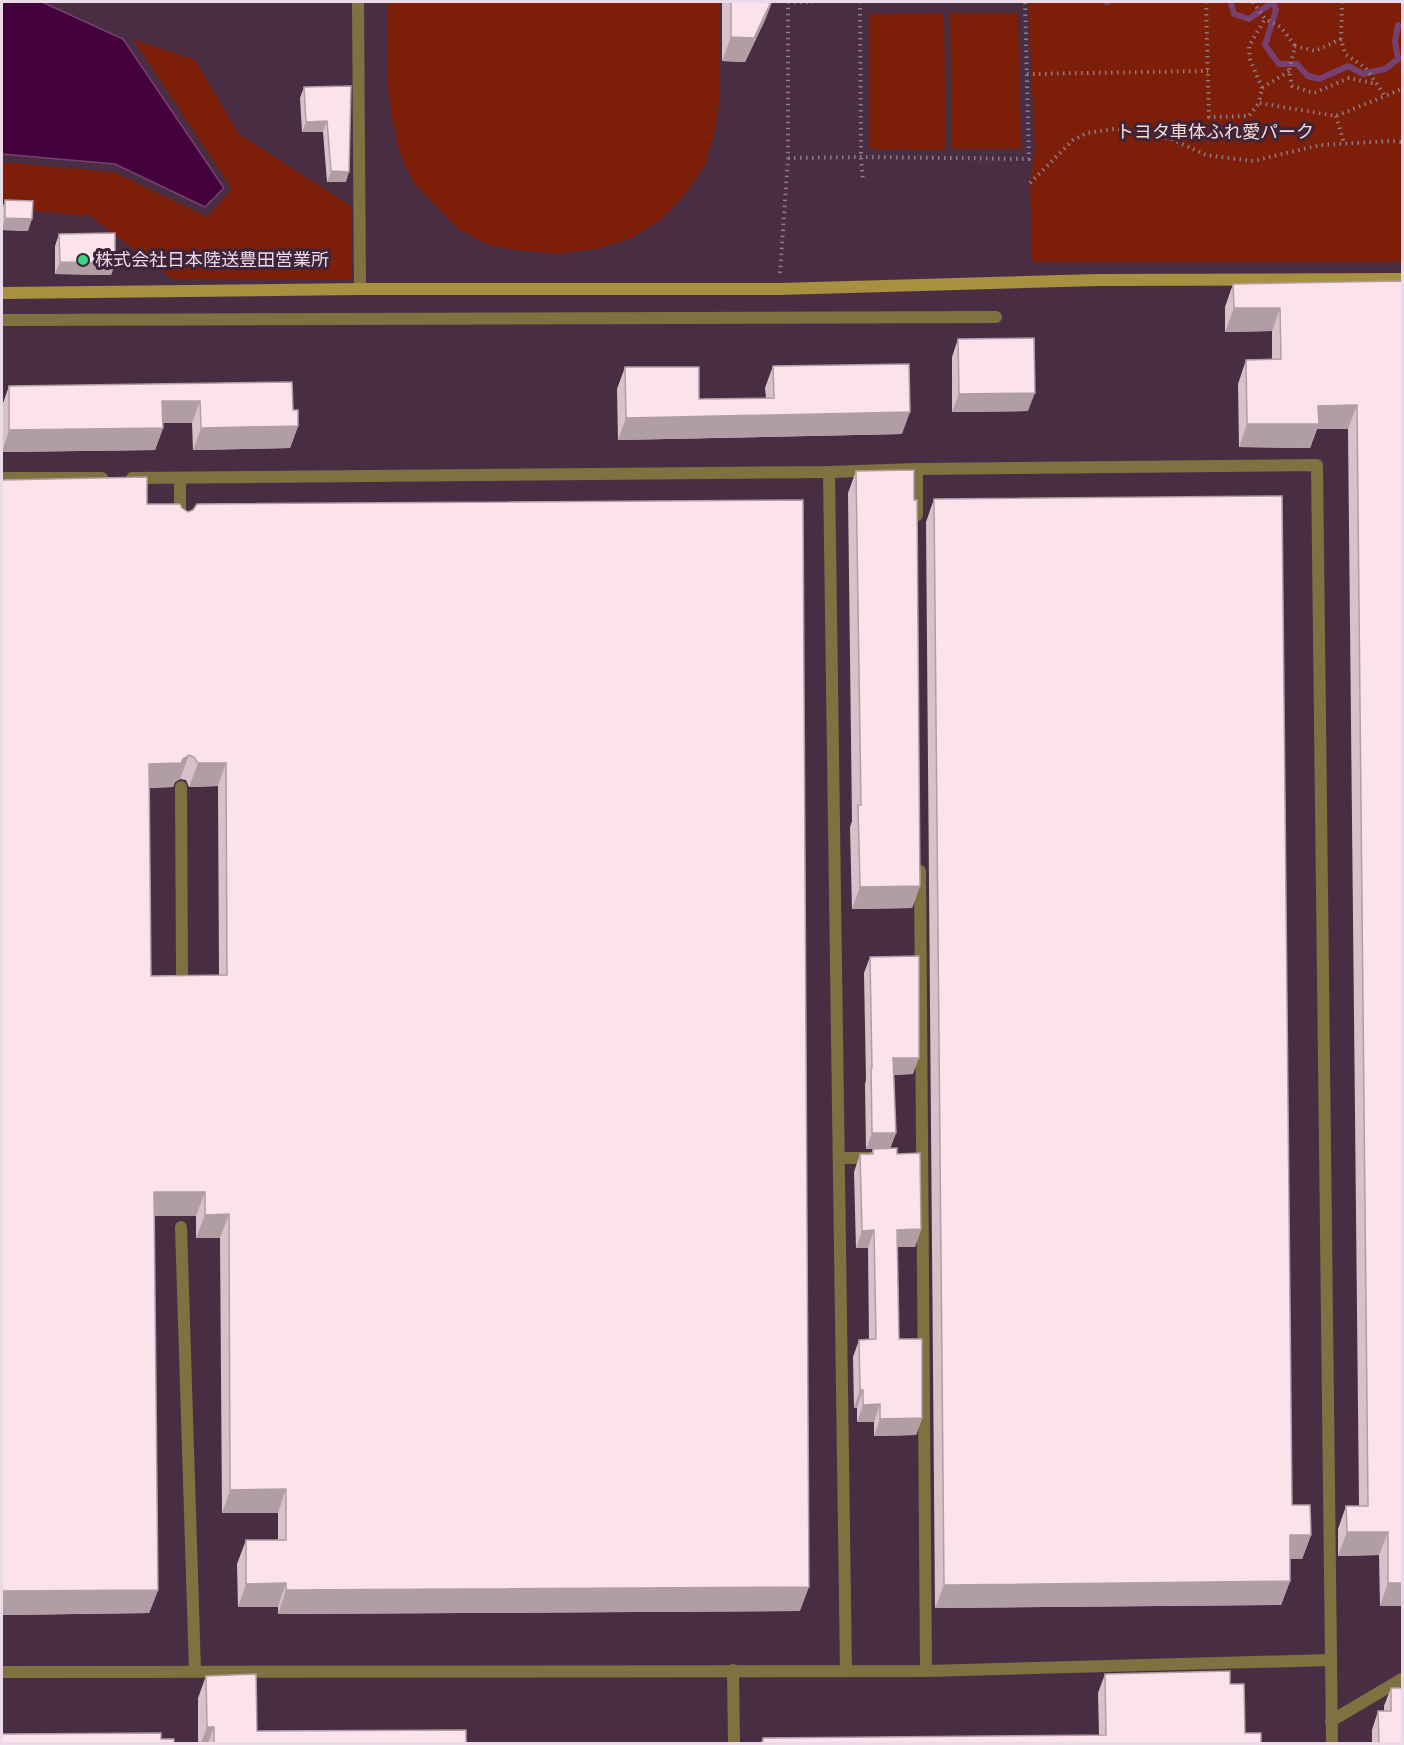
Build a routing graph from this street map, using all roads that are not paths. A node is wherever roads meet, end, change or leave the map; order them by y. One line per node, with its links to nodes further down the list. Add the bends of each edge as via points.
1 (358, 2): 3 (street)
2 (1402, 279): 3 (street, via 1098,280 779,289)
3 (360, 289): 4 (street)
4 (2, 293)
5 (996, 317): 6 (street)
6 (2, 320)
7 (917, 469): 8 (street); 12 (street); 19 (street, via 1317,465)
8 (828, 472): 10 (street); 16 (street)
9 (2, 478): 10 (street)
10 (180, 478): 11 (street)
11 (180, 527)
12 (917, 528)
13 (181, 787): 15 (street)
14 (920, 861): 23 (street, via 916,1157)
15 (182, 973)
16 (838, 1158): 17 (street); 22 (street)
17 (886, 1158)
18 (181, 1227): 20 (street)
19 (1330, 1660): 23 (street); 26 (street)
20 (195, 1671): 21 (street); 24 (street)
21 (733, 1671): 22 (street); 27 (street)
22 (846, 1671): 23 (street)
23 (926, 1671)
24 (2, 1672)
25 (1402, 1679): 26 (street)
26 (1331, 1721): 28 (street)
27 (734, 1743)
28 (1332, 1743)

